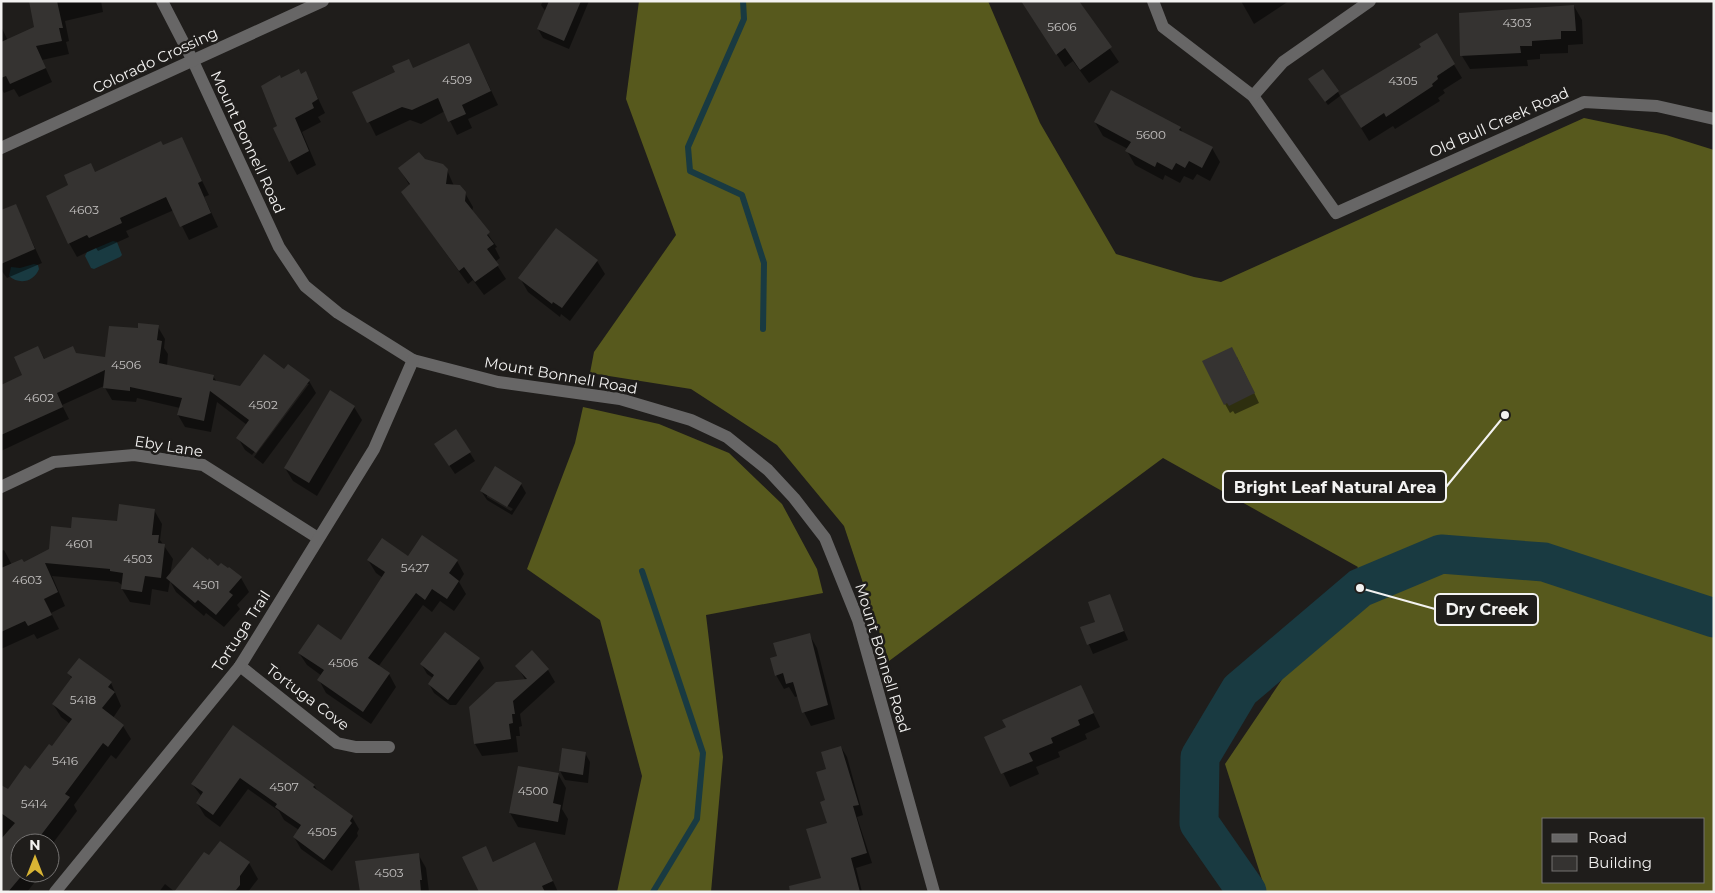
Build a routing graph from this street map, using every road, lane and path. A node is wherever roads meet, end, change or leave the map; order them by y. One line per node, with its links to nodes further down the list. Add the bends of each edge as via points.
1 (162, 1): 5 (street, Mount Bonnell Road)
2 (323, 1): 5 (street, Colorado Crossing)
3 (1153, 1): 6 (street, via 1163,27)
4 (1370, 1): 6 (street, via 1283,62)
5 (192, 61): 8 (street, Colorado Crossing); 9 (street, Mount Bonnell Road, via 279,248 305,286 338,313)
6 (1253, 96): 7 (street, Old Bull Creek Road, via 1336,213 1584,102 1657,106)
7 (1714, 119)
8 (1, 148)
9 (413, 360): 11 (street, Tortuga Trail, via 374,449); 15 (street, Mount Bonnell Road, via 498,382 620,399 663,411 727,437 768,470 825,538 840,572 858,620)
10 (1, 487): 11 (street, Eby Lane, via 54,462 134,455 203,465)
11 (318, 538): 12 (street, Tortuga Trail)
12 (240, 666): 13 (street, Tortuga Cove, via 338,743 356,747); 14 (street, Tortuga Trail)
13 (389, 747)
14 (55, 892)
15 (934, 892)

